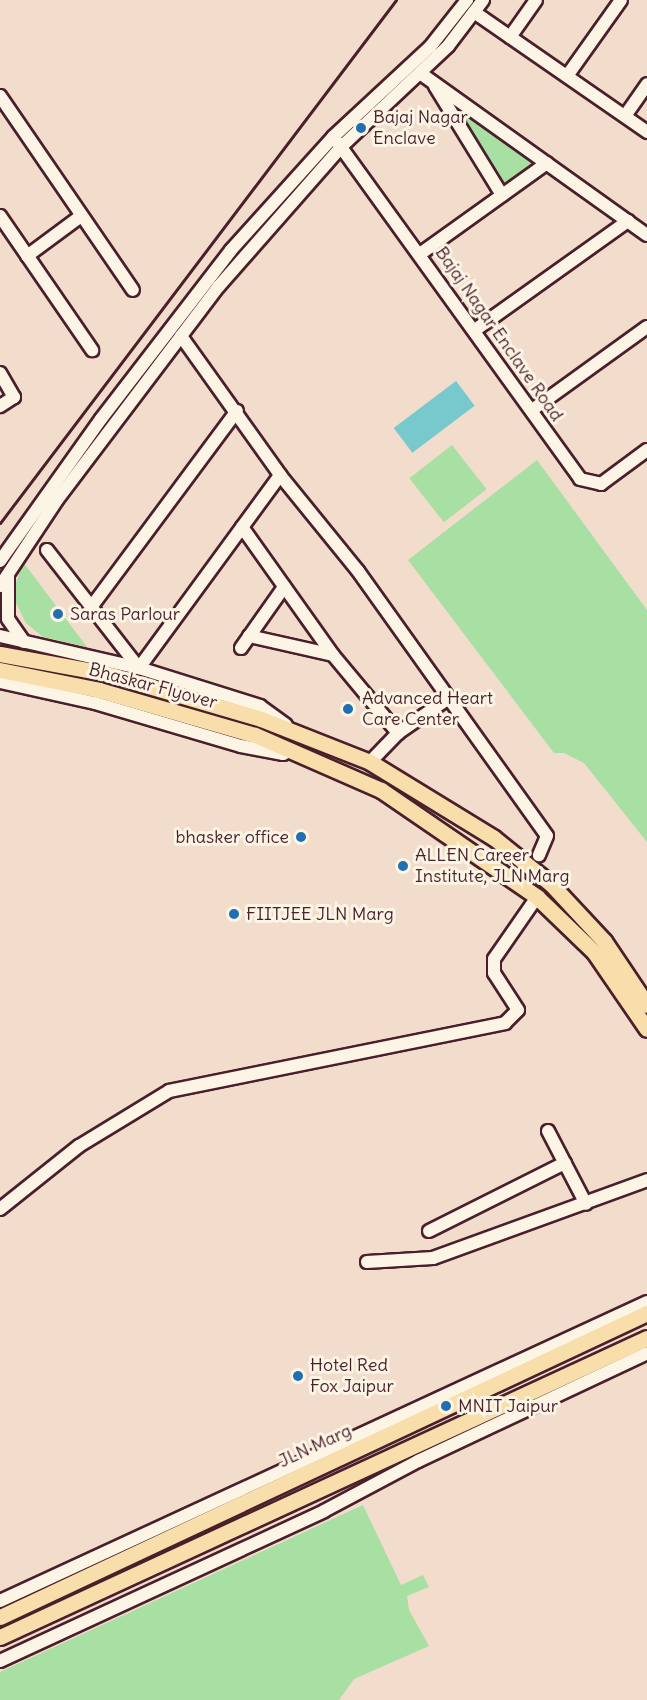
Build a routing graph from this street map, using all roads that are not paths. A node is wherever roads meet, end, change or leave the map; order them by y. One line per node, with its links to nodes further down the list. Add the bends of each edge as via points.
1 (467, 0): 14 (street, via 430,47)
2 (483, 0): 5 (street)
3 (536, 0): 6 (street)
4 (621, 0): 8 (street)
5 (474, 12): 6 (street); 7 (street)
6 (510, 38): 8 (street)
7 (420, 73): 9 (street); 14 (street)
8 (567, 76): 12 (street)
9 (432, 81): 15 (street); 16 (street)
10 (647, 84): 12 (street)
11 (0, 96): 18 (street)
12 (625, 117): 13 (street)
13 (647, 132)
14 (337, 142): 21 (street, Bajaj Nagar Enclave Road); 26 (street); 36 (street, via 195,296)
15 (547, 163): 16 (street); 19 (street)
16 (502, 195): 21 (street)
17 (0, 216): 22 (street)
18 (81, 216): 22 (street); 23 (street)
19 (628, 221): 20 (street); 25 (street)
20 (647, 235)
21 (420, 254): 25 (street, Bajaj Nagar Enclave Road)
22 (27, 256): 27 (street)
23 (134, 290)
24 (647, 327): 30 (street)
25 (475, 330): 30 (street, Bajaj Nagar Enclave Road)
26 (181, 336): 31 (street); 37 (street)
27 (92, 350)
28 (0, 373): 29 (street, via 14,397)
29 (0, 406)
30 (532, 410): 32 (street, Bajaj Nagar Enclave Road, via 580,479 591,484 611,478)
31 (237, 411): 33 (street); 40 (street)
32 (647, 450)
33 (280, 475): 34 (street); 50 (street, via 358,571)
34 (242, 527): 39 (street); 47 (street)
35 (47, 550): 40 (street)
36 (0, 561)
37 (9, 570): 38 (street); 43 (street, via 8,619)
38 (0, 586)
39 (284, 587): 42 (street); 46 (street)
40 (92, 606): 47 (street)
41 (0, 636): 43 (street)
42 (249, 636): 44 (street); 46 (street)
43 (24, 642): 47 (street)
44 (241, 648)
45 (0, 654): 51 (main road, Bhaskar Flyover, via 104,673)
46 (333, 655): 52 (street)
47 (139, 668): 51 (street, via 260,705)
48 (0, 670): 53 (main road, Bhaskar Flyover, via 99,690)
49 (0, 682): 53 (street, via 95,703 241,746 283,754)
50 (449, 698): 52 (street); 55 (street, via 547,836)
51 (292, 730): 54 (main road, Bhaskar Flyover)
52 (398, 733): 54 (street)
53 (293, 749): 56 (main road, Bhaskar Flyover, via 394,798)
54 (370, 762): 57 (main road, Bhaskar Flyover, via 494,838 551,884)
55 (539, 855)
56 (537, 897): 57 (main road, Bhaskar Flyover); 64 (street, via 494,959 494,973 518,1010 504,1023 169,1091 79,1146)
57 (599, 947): 58 (main road); 59 (main road)
58 (647, 1005)
59 (647, 1029)
60 (548, 1131): 61 (street)
61 (565, 1163): 63 (street); 65 (street)
62 (647, 1180): 63 (street)
63 (586, 1204): 66 (street, via 433,1258)
64 (0, 1209)
65 (429, 1231)
66 (367, 1262)
67 (647, 1302): 69 (street)
68 (647, 1313): 71 (main road, JLN Marg)
69 (573, 1336): 71 (main road); 72 (street)
70 (644, 1347): 75 (main road); 76 (street, via 324,1510)
71 (532, 1366): 72 (main road, JLN Marg)
72 (400, 1423): 73 (street); 74 (main road, JLN Marg)
73 (0, 1601)
74 (0, 1617)
75 (0, 1637)
76 (0, 1661)

